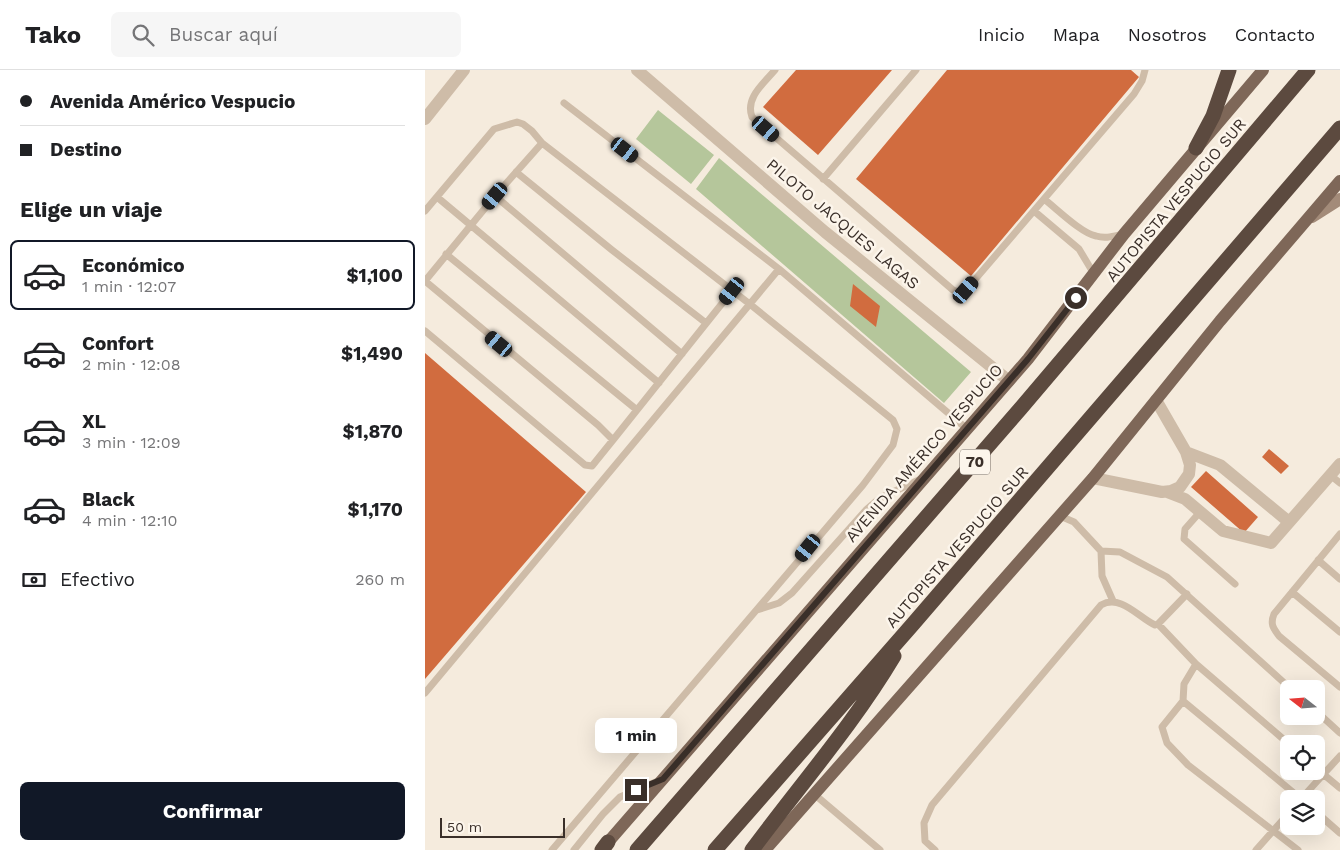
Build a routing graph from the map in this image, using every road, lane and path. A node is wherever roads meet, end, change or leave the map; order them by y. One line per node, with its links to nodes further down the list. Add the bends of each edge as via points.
1 (464, 70): 10 (street)
2 (775, 70): 15 (lane, via 752,97 749,108 752,117)
3 (916, 70): 15 (lane)
4 (1145, 70): 19 (lane, via 1134,94)
5 (1229, 70): 13 (highway, via 1216,109)
6 (1263, 70): 13 (main road, AVENIDA AMÉRICO VESPUCIO)
7 (1308, 70): 86 (highway, AUTOPISTA VESPUCIO SUR / 70, via 1021,408)
8 (640, 71): 35 (street, PILOTO JACQUES LAGAS, via 825,232)
9 (564, 103): 27 (lane)
10 (428, 110)
11 (1340, 128): 59 (highway, AUTOPISTA VESPUCIO SUR)
12 (542, 143): 14 (lane); 18 (lane, via 532,131 517,122 494,129); 30 (lane)
13 (1196, 148): 25 (main road, AVENIDA AMÉRICO VESPUCIO)
14 (516, 172): 17 (lane); 32 (lane)
15 (823, 179): 22 (lane, via 959,292 966,290)
16 (1340, 181): 23 (main road)
17 (495, 196): 24 (lane); 34 (lane)
18 (437, 197): 21 (lane); 24 (lane)
19 (1045, 199): 22 (lane); 25 (lane, via 1094,236 1107,238)
20 (1340, 199): 23 (main road)
21 (425, 211)
22 (1034, 211): 28 (lane, via 1079,249)
23 (1304, 223): 37 (main road)
24 (469, 226): 26 (lane); 36 (lane)
25 (1124, 234): 28 (main road, AVENIDA AMÉRICO VESPUCIO)
26 (446, 254): 29 (lane); 38 (lane)
27 (779, 269): 31 (lane); 39 (lane)
28 (1094, 274): 35 (main road, AVENIDA AMÉRICO VESPUCIO)
29 (425, 281): 40 (lane)
30 (732, 291): 31 (lane); 32 (lane)
31 (751, 305): 58 (lane, via 893,420 897,429 893,445 863,485); 65 (lane)
32 (706, 324): 34 (lane)
33 (425, 331): 40 (lane, via 585,465 591,466)
34 (682, 354): 36 (lane)
35 (1009, 381): 39 (main road, AVENIDA AMÉRICO VESPUCIO)
36 (659, 383): 38 (lane)
37 (1156, 400): 41 (street); 44 (main road)
38 (637, 410): 40 (lane)
39 (967, 429): 43 (main road, AVENIDA AMÉRICO VESPUCIO)
40 (613, 440)
41 (1186, 452): 46 (street, via 1189,474 1180,487); 49 (street, via 1220,465)
42 (1340, 464): 45 (street)
43 (926, 477): 58 (lane, via 880,498 792,593 779,603); 73 (main road, AVENIDA AMÉRICO VESPUCIO)
44 (1093, 478): 46 (street); 48 (main road)
45 (1335, 479): 49 (street)
46 (1167, 492): 47 (street, via 1179,496)
47 (1200, 512): 49 (street, via 1223,531 1271,543); 54 (lane, via 1185,529 1184,539)
48 (1060, 516): 51 (lane, via 1074,522); 78 (main road)
49 (1289, 522)
50 (1340, 534): 52 (lane)
51 (1101, 551): 56 (lane, via 1120,552 1147,565); 57 (lane, via 1102,576)
52 (1318, 560): 53 (lane); 55 (lane)
53 (1340, 579)
54 (1235, 584)
55 (1292, 592): 61 (lane); 64 (lane, via 1274,614 1272,626 1279,636)
56 (1187, 594): 60 (lane); 63 (lane)
57 (1113, 601): 60 (lane, via 1152,624); 91 (lane, via 1101,605 932,805 924,823 925,841)
58 (755, 611): 84 (lane)
59 (913, 624): 87 (highway, AUTOPISTA VESPUCIO SUR); 88 (highway, via 876,687)
60 (1158, 624): 62 (lane)
61 (1340, 632)
62 (1197, 664): 66 (lane, via 1184,684); 69 (lane)
63 (1281, 680)
64 (1340, 687)
65 (425, 693)
66 (1183, 701): 76 (lane); 81 (lane, via 1163,728 1167,743 1188,765)
67 (1325, 719): 68 (lane)
68 (1340, 733)
69 (1280, 736)
70 (1340, 756): 71 (lane)
71 (1325, 773)
72 (1325, 775): 75 (lane)
73 (663, 779): 83 (main road, AVENIDA AMÉRICO VESPUCIO); 85 (lane, via 620,797)
74 (1318, 780): 77 (lane)
75 (1340, 788)
76 (1290, 790)
77 (1309, 790)
78 (814, 794): 89 (main road); 90 (lane)
79 (1325, 820): 82 (lane)
80 (1280, 823): 81 (lane)
81 (1274, 830): 92 (lane); 93 (lane)
82 (1340, 833)
83 (604, 848)
84 (552, 850)
85 (574, 850)
86 (637, 850)
87 (715, 850)
88 (752, 850)
89 (765, 850)
90 (880, 850)
91 (935, 850)
92 (1256, 850)
93 (1297, 850)

